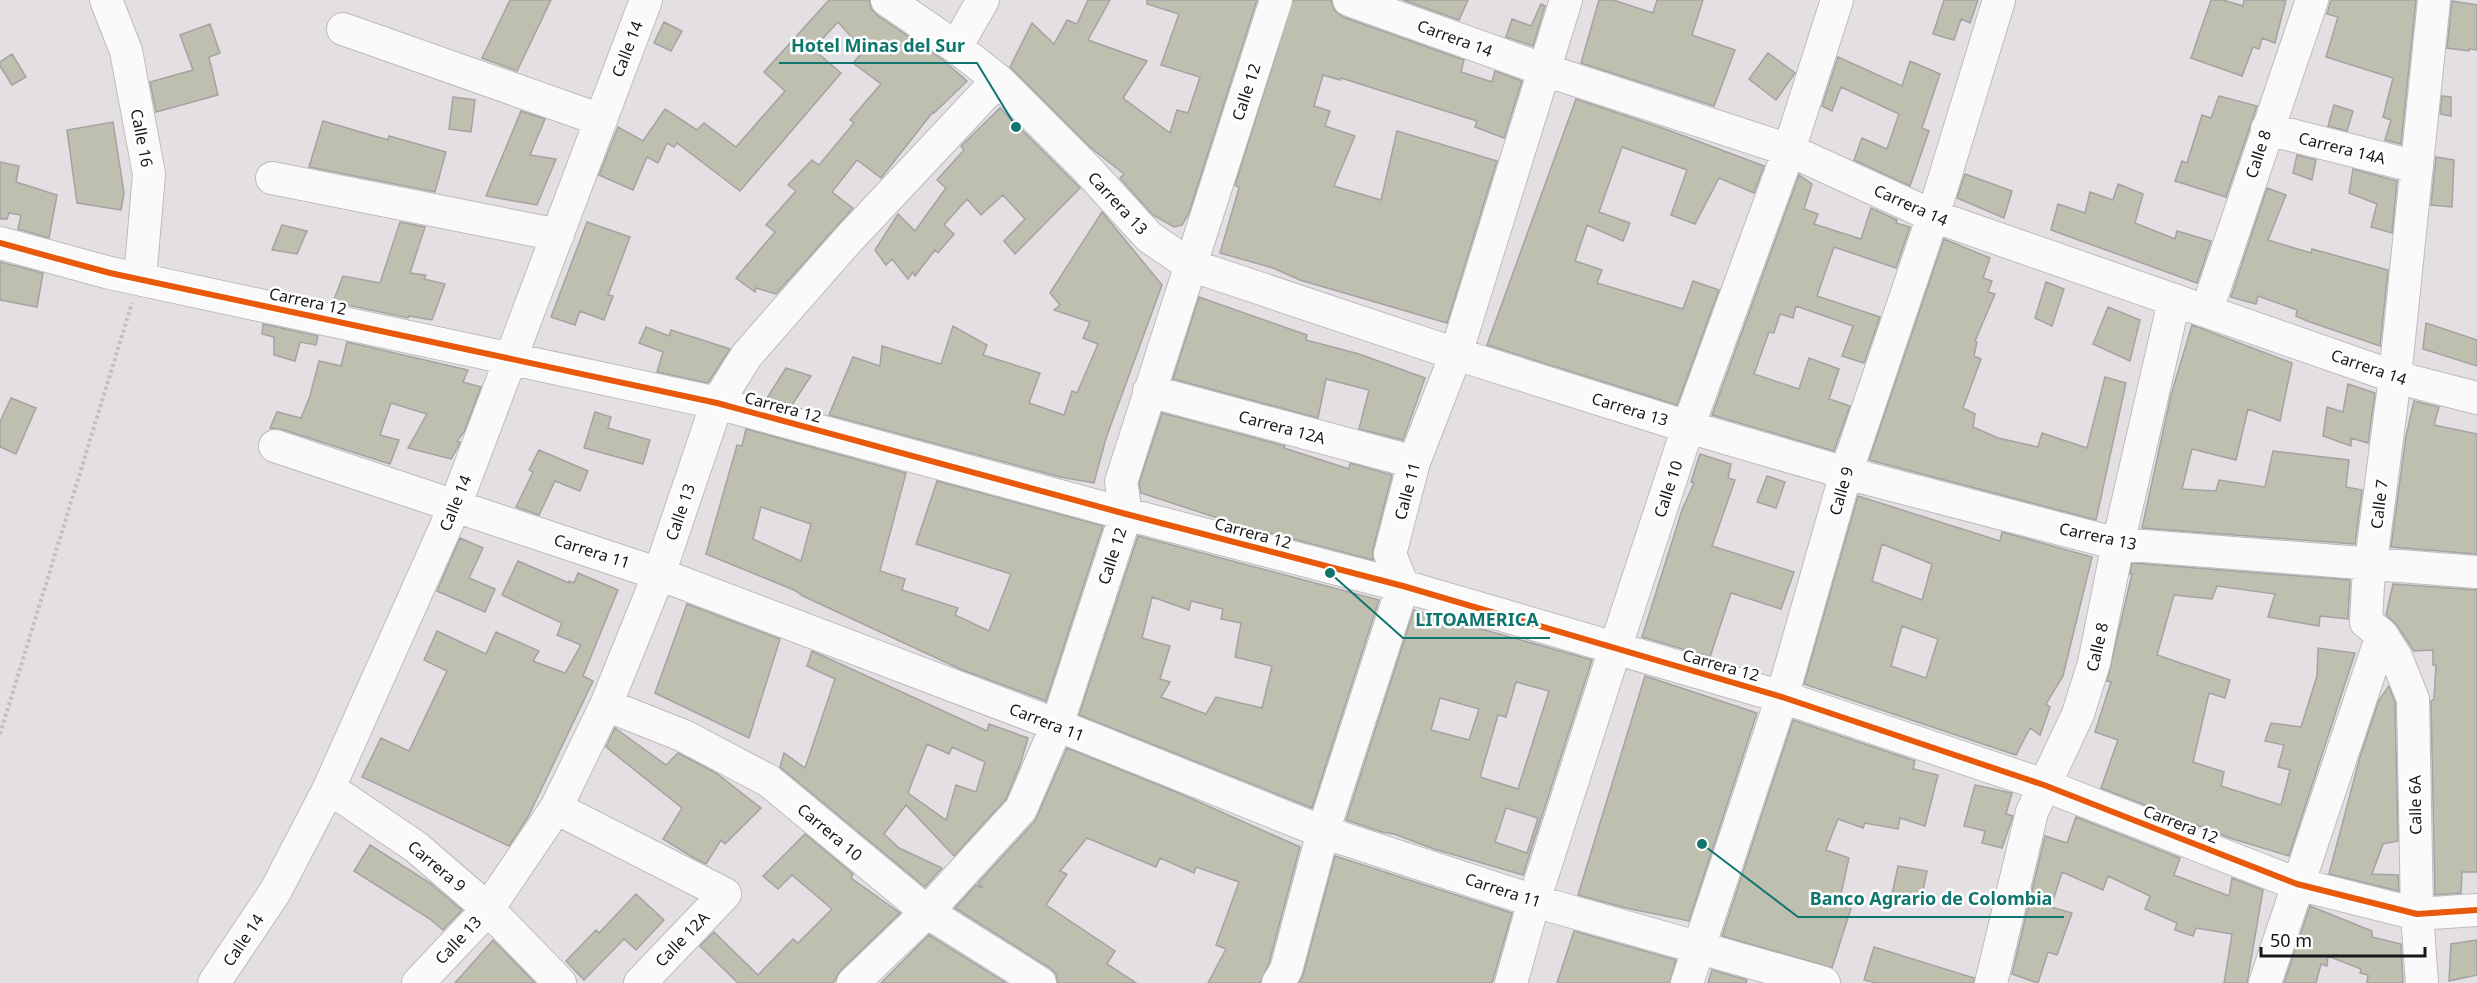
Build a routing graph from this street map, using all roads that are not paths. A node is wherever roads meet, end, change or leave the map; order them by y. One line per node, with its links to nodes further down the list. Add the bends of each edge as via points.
1 (106, 0): 25 (street, Calle 16, via 126,51 149,174)
2 (646, 0): 16 (street, Calle 14)
3 (887, 0): 13 (street, Carrera 13)
4 (983, 0): 13 (street)
5 (1276, 0): 24 (street, Calle 12)
6 (1349, 0): 14 (street, Carrera 14)
7 (1566, 0): 14 (street, Calle 11)
8 (1838, 0): 18 (street, Calle 10)
9 (1999, 0): 21 (street, Calle 9)
10 (2312, 0): 17 (street, Calle 8)
11 (2434, 0): 19 (street, Calle 7)
12 (343, 29): 16 (street)
13 (956, 47): 15 (street, Carrera 13)
14 (1545, 70): 18 (street, Carrera 14); 28 (street, Calle 11)
15 (998, 80): 24 (street, Carrera 13, via 1149,237); 33 (street, Calle 13, via 755,346)
16 (601, 120): 22 (street, Calle 14)
17 (2267, 129): 19 (street, Carrera 14A); 27 (street, Calle 8)
18 (1789, 150): 21 (street, Carrera 14); 34 (street, Calle 10)
19 (2417, 167): 30 (street, Calle 7)
20 (272, 178): 22 (street)
21 (1933, 216): 26 (street, Carrera 14); 37 (street, Calle 9)
22 (558, 235): 29 (street, Calle 14)
23 (0, 243): 25 (street, Carrera 12)
24 (1190, 265): 28 (street, Carrera 13); 31 (street, Calle 12)
25 (140, 279): 29 (street, Carrera 12)
26 (2174, 301): 27 (street, Carrera 14); 40 (street, Calle 8)
27 (2207, 310): 30 (street, Carrera 14)
28 (1456, 354): 34 (street, Carrera 13); 36 (street, Calle 11)
29 (511, 358): 33 (street, Carrera 12); 38 (street, Calle 14)
30 (2396, 377): 32 (street, Carrera 14); 41 (street, Calle 7)
31 (1149, 391): 36 (street, Carrera 12A); 39 (street, Calle 12, via 1121,482)
32 (2477, 398)
33 (717, 403): 39 (street, Carrera 12); 43 (street, Calle 13)
34 (1688, 427): 37 (street, Carrera 13); 46 (street, Calle 10)
35 (274, 446): 38 (street, Carrera 11)
36 (1414, 462): 44 (street, Calle 11, via 1390,554)
37 (1846, 473): 40 (street, Carrera 13); 47 (street, Calle 9)
38 (455, 506): 43 (street, Carrera 11); 51 (street, Calle 14)
39 (1126, 514): 44 (street, Carrera 12); 49 (street, Calle 12)
40 (2118, 544): 41 (street, Carrera 13); 50 (street, Calle 8, via 2094,663 2078,714)
41 (2372, 563): 42 (street, Carrera 13); 45 (street, Calle 7, via 2366,622)
42 (2477, 572)
43 (659, 574): 48 (street, Calle 13); 49 (street, Carrera 11)
44 (1403, 586): 46 (street, Carrera 12); 53 (street)
45 (2382, 635): 54 (street); 59 (street, Calle 6A, via 2396,657 2413,699)
46 (1615, 649): 47 (street, Carrera 12); 55 (street, Calle 10)
47 (1782, 697): 50 (street, Carrera 12); 60 (street, Calle 9)
48 (606, 705): 52 (street, Calle 13); 58 (street, Carrera 10, via 684,736 768,781)
49 (1057, 725): 53 (street, Carrera 11); 58 (street, Calle 12, via 1021,809)
50 (2044, 785): 54 (street, Carrera 12); 71 (street, Calle 8, via 2032,812)
51 (329, 788): 56 (street, Carrera 9, via 416,847); 61 (street, Calle 14, via 275,892)
52 (556, 808): 56 (street, Calle 13); 64 (street, Calle 12A, via 725,894)
53 (1323, 832): 55 (street, Carrera 11); 67 (street, via 1286,970)
54 (2297, 884): 59 (street, Carrera 12); 72 (street)
55 (1534, 901): 60 (street, Carrera 11); 68 (street, Calle 10)
56 (488, 909): 62 (street, Calle 13); 63 (street, Carrera 9)
57 (2477, 910): 59 (street, Carrera 12)
58 (927, 912): 65 (street, Calle 12); 66 (street, Carrera 10)
59 (2417, 914): 73 (street, Calle 6A)
60 (1697, 947): 69 (street, Calle 9); 70 (street, Carrera 11)
61 (214, 983)
62 (418, 983)
63 (560, 983)
64 (640, 983)
65 (853, 983)
66 (1040, 983)
67 (1278, 983)
68 (1511, 983)
69 (1687, 983)
70 (1824, 983)
71 (1991, 983)
72 (2265, 983)
73 (2422, 983)

